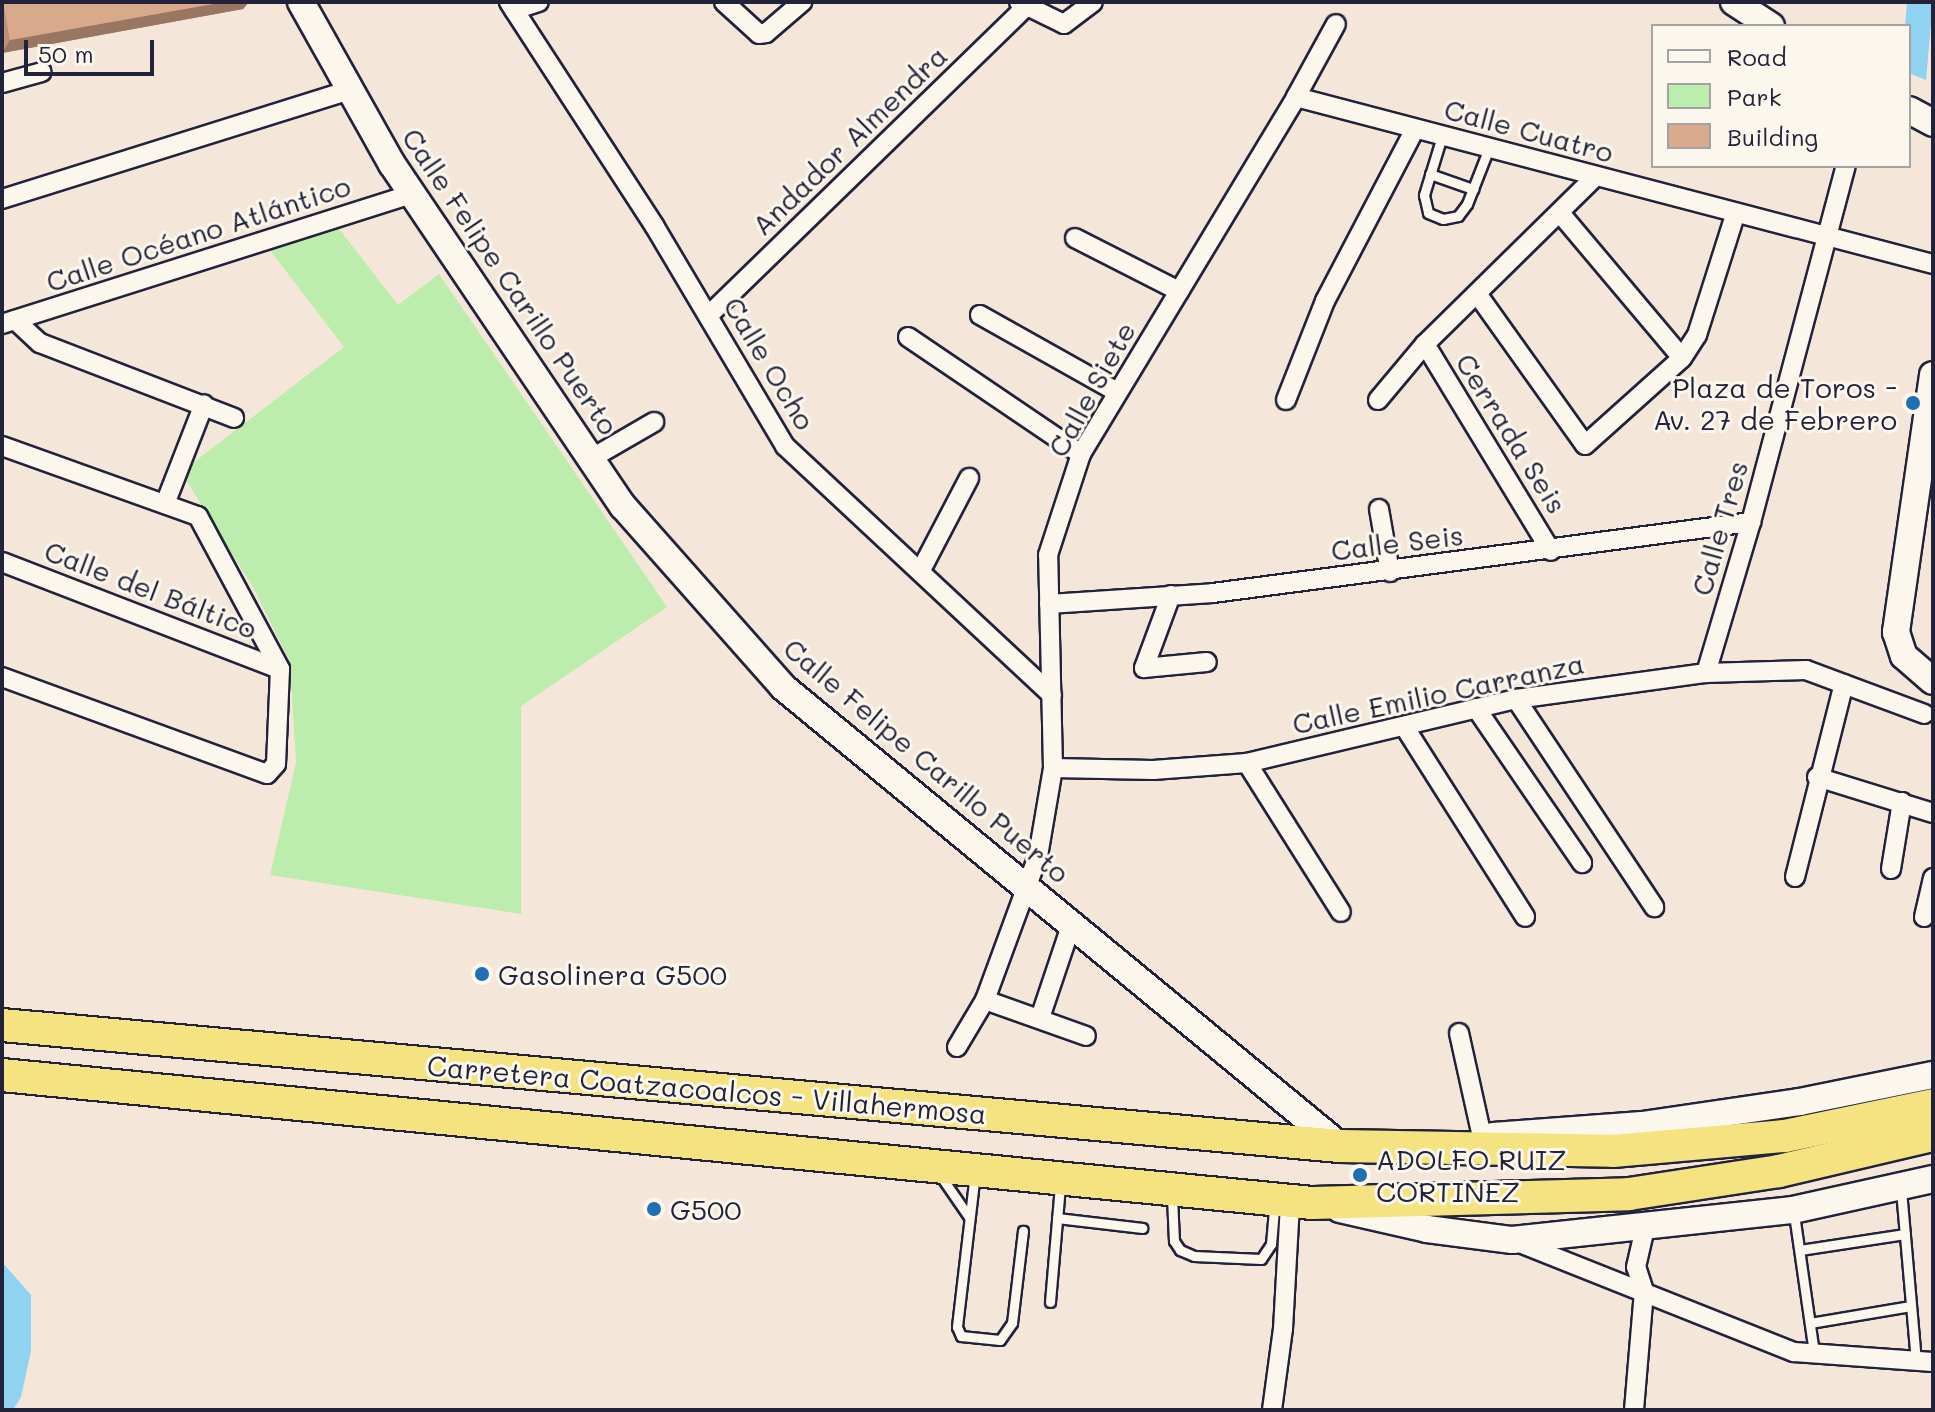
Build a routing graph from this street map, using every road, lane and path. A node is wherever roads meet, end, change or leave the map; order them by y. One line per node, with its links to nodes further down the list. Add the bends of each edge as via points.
1 (301, 2): 13 (street, Calle Felipe Carillo Puerto)
2 (539, 2): 8 (street)
3 (724, 2): 4 (street, via 759,34)
4 (802, 2)
5 (1093, 2): 7 (street, via 1064,24)
6 (1734, 2): 10 (street)
7 (1023, 4): 33 (street, Andador Almendra)
8 (512, 6): 33 (street, Calle Ocho)
9 (1336, 24): 14 (street, Calle Siete)
10 (1768, 24)
11 (42, 72): 12 (street)
12 (2, 83)
13 (350, 90): 24 (street, Calle Felipe Carillo Puerto); 25 (street)
14 (1296, 97): 17 (street, Calle Cuatro); 31 (street, Calle Siete)
15 (1911, 111): 16 (street)
16 (1933, 123)
17 (1415, 129): 18 (street, Calle Cuatro); 41 (street, via 1325,301)
18 (1442, 136): 19 (street, Calle Cuatro); 21 (lane)
19 (1489, 148): 22 (street, Calle Cuatro); 23 (lane)
20 (1845, 168): 28 (street, Calle Tres)
21 (1430, 174): 23 (lane); 23 (lane, via 1424,195 1428,213 1443,219 1458,216)
22 (1595, 177): 26 (street); 27 (street, Calle Cuatro)
23 (1473, 189)
24 (412, 194): 35 (street, Calle Océano Atlántico); 48 (street, Calle Felipe Carillo Puerto)
25 (2, 199)
26 (1560, 213): 32 (street); 38 (street)
27 (1735, 215): 28 (street, Calle Cuatro); 38 (street, via 1697,335)
28 (1828, 237): 30 (street, Calle Cuatro); 52 (street, Calle Tres)
29 (1075, 238): 31 (street)
30 (1933, 264)
31 (1179, 291): 40 (street, Calle Siete)
32 (1478, 295): 37 (street); 38 (street, via 1585,445)
33 (709, 315): 55 (street, Calle Ocho, via 785,446)
34 (980, 315): 40 (street)
35 (9, 322): 43 (street, via 40,343)
36 (908, 337): 47 (street)
37 (1425, 344): 42 (street); 53 (street, Cerrada Seis)
38 (1682, 358)
39 (1933, 375): 63 (street, via 1896,632 1904,656)
40 (1117, 392): 47 (street, Calle Siete)
41 (1286, 400)
42 (1378, 400)
43 (204, 404): 44 (street); 50 (street)
44 (234, 418)
45 (654, 422): 48 (street)
46 (2, 446): 50 (street)
47 (1081, 454): 58 (street, Calle Siete, via 1050,545)
48 (592, 458): 79 (street, Calle Felipe Carillo Puerto, via 623,506 783,687)
49 (969, 478): 55 (street)
50 (165, 504): 60 (street, via 198,516)
51 (1379, 509): 56 (street)
52 (1751, 522): 53 (street, Calle Seis); 61 (street, Calle Tres)
53 (1551, 551): 56 (street, Calle Seis)
54 (2, 562): 60 (street, Calle del Báltico)
55 (921, 570): 65 (street, Calle Ocho)
56 (1390, 572): 57 (street, Calle Seis)
57 (1171, 595): 58 (street, Calle Seis); 59 (street, via 1144,668)
58 (1049, 604): 65 (street, Calle Siete)
59 (1207, 662)
60 (280, 669): 62 (street, via 276,764 267,774)
61 (1706, 673): 64 (street, Calle Emilio Carranza, via 1806,670); 66 (street, Calle Emilio Carranza)
62 (2, 677)
63 (1933, 681)
64 (1844, 684): 68 (street, Calle Emilio Carranza); 72 (street)
65 (1052, 695): 71 (street, Calle Siete)
66 (1516, 699): 67 (street, Calle Emilio Carranza); 80 (street)
67 (1476, 708): 69 (street, Calle Emilio Carranza); 75 (street)
68 (1924, 714)
69 (1404, 726): 70 (street, Calle Emilio Carranza); 82 (street)
70 (1247, 763): 71 (street, Calle Emilio Carranza, via 1153,770); 81 (street)
71 (1053, 768): 79 (street, Calle Siete, via 1038,856)
72 (1817, 777): 73 (street); 77 (street)
73 (1902, 802): 74 (street); 76 (street)
74 (1933, 813)
75 (1582, 863)
76 (1891, 869)
77 (1795, 877)
78 (1933, 878): 83 (street)
79 (1027, 886): 84 (street, Calle Felipe Carillo Puerto); 85 (street, Calle Siete)
80 (1654, 907)
81 (1341, 912)
82 (1525, 917)
83 (1924, 917)
84 (1072, 923): 86 (street); 96 (street, Calle Felipe Carillo Puerto)
85 (985, 1000): 86 (street); 90 (street, Calle Siete)
86 (1040, 1018): 89 (street)
87 (2, 1025): 96 (highway, Carretera Coatzacoalcos - Villahermosa)
88 (1459, 1033): 95 (street)
89 (1086, 1036)
90 (957, 1047)
91 (2, 1075): 98 (highway, Carretera Coatzacoalcos - Villahermosa)
92 (1933, 1075): 95 (street, via 1800,1102 1642,1125)
93 (1933, 1105): 97 (highway, Carretera Coatzacoalcos - Villahermosa, via 1785,1136 1613,1151)
94 (1933, 1135): 104 (highway, Carretera Coatzacoalcos - Villahermosa, via 1779,1171 1629,1194)
95 (1482, 1137): 97 (street)
96 (1340, 1146): 97 (highway, Carretera Coatzacoalcos - Villahermosa)
97 (1413, 1146)
98 (933, 1166): 99 (highway, Carretera Coatzacoalcos - Villahermosa); 106 (lane)
99 (975, 1170): 100 (highway, Carretera Coatzacoalcos - Villahermosa); 106 (lane)
100 (1060, 1178): 103 (highway, Carretera Coatzacoalcos - Villahermosa); 107 (lane)
101 (1933, 1179): 102 (street)
102 (1901, 1186): 105 (street); 111 (lane)
103 (1172, 1189): 104 (highway, Carretera Coatzacoalcos - Villahermosa); 104 (lane, via 1174,1241 1194,1256 1261,1259)
104 (1293, 1202): 112 (street); 120 (street)
105 (1793, 1210): 109 (street); 113 (lane)
106 (969, 1217): 110 (lane, via 957,1327 961,1336 1000,1340 1012,1323)
107 (1057, 1218): 108 (lane); 115 (lane)
108 (1142, 1228)
109 (1645, 1228): 112 (street); 114 (street, via 1636,1267)
110 (1023, 1231)
111 (1905, 1234): 113 (lane); 116 (lane)
112 (1512, 1240): 114 (street)
113 (1800, 1250): 117 (lane)
114 (1644, 1291): 118 (street, via 1794,1352); 121 (street)
115 (1050, 1302)
116 (1911, 1306): 117 (lane); 119 (lane)
117 (1810, 1323): 118 (lane)
118 (1814, 1354): 119 (street)
119 (1924, 1362)
120 (1272, 1410)
121 (1634, 1410)

